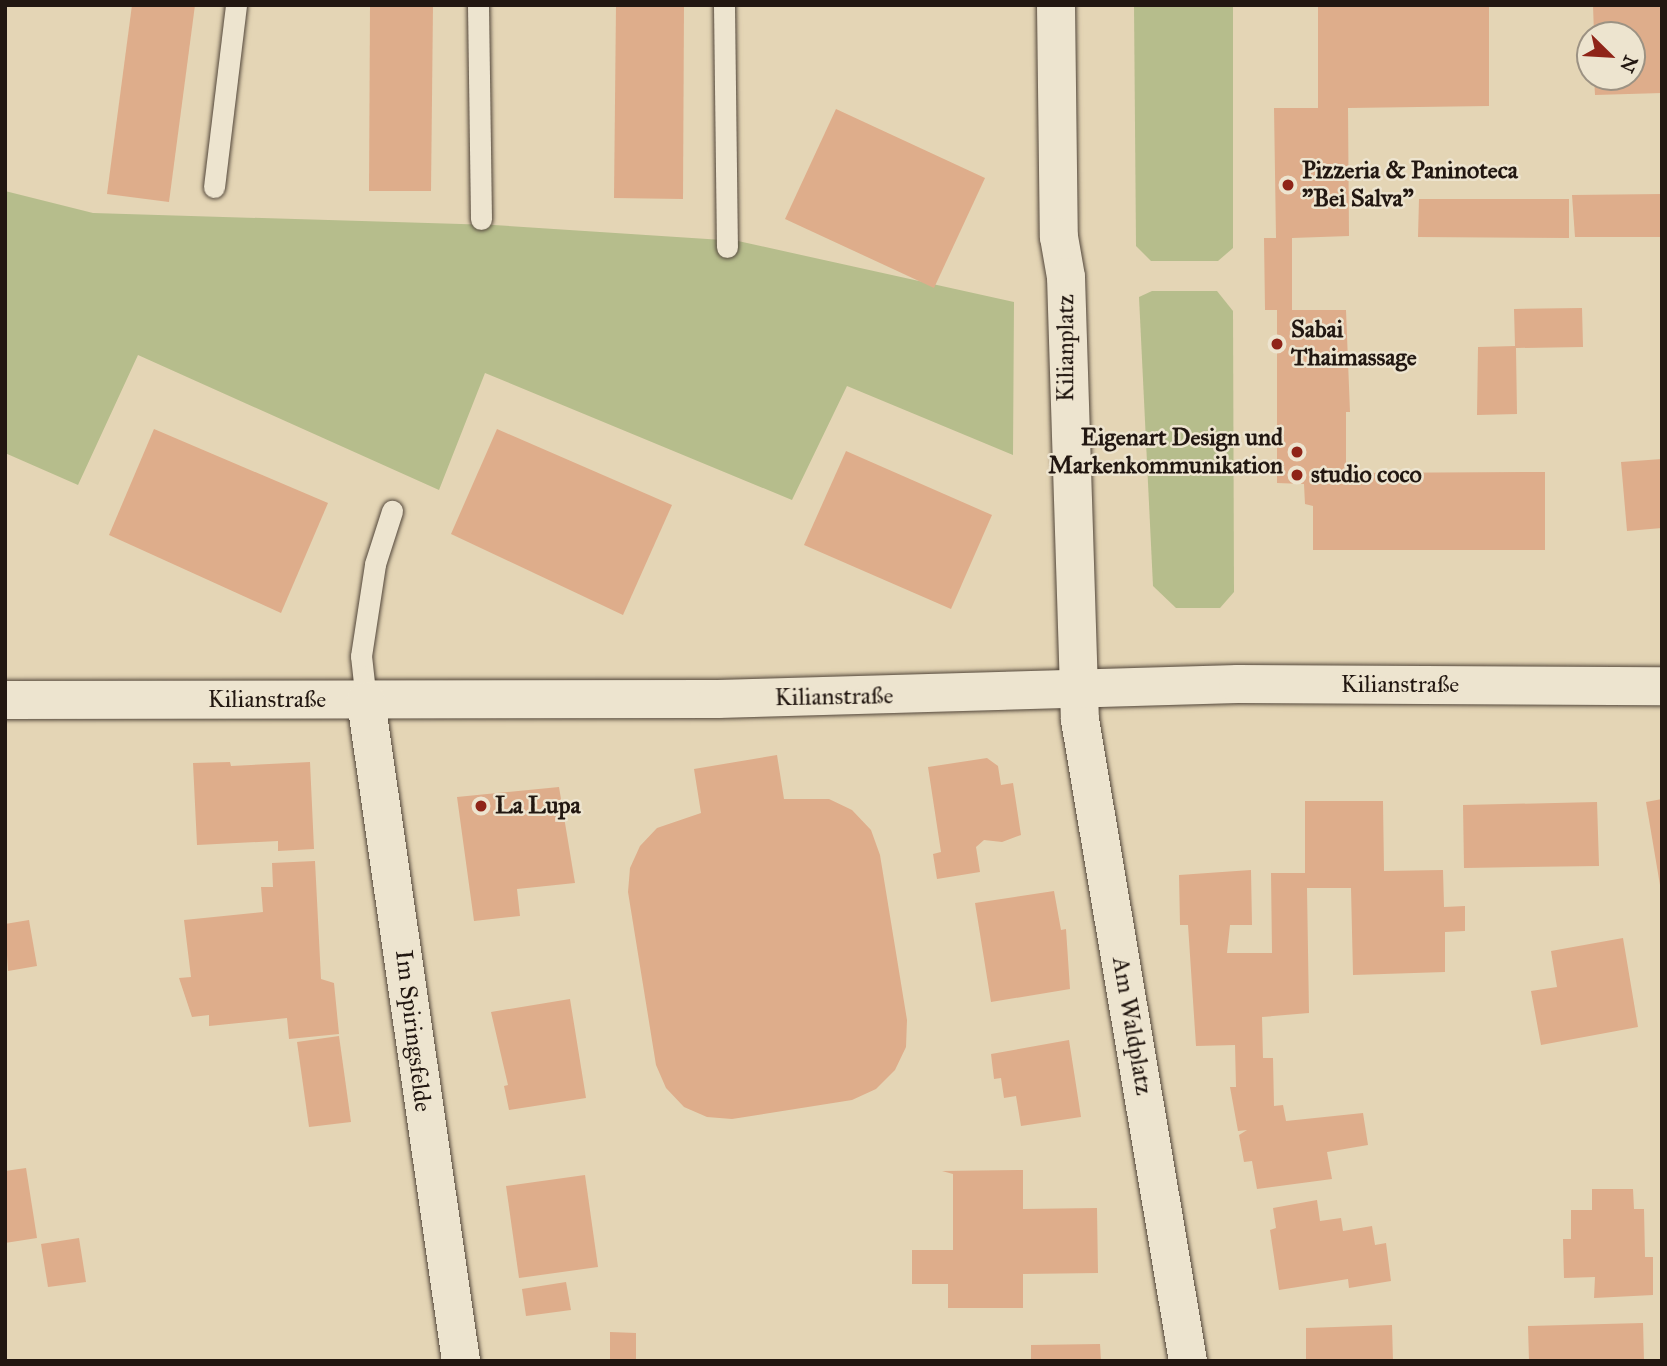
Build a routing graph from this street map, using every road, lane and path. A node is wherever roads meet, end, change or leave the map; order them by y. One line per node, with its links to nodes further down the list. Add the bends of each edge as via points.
1 (236, 5): 5 (lane)
2 (478, 5): 6 (lane)
3 (724, 5): 7 (lane)
4 (1056, 5): 10 (street, Kilianplatz, via 1059,237 1066,277)
5 (214, 187)
6 (481, 219)
7 (727, 247)
8 (392, 511): 12 (lane, via 375,564 361,656)
9 (1662, 686): 10 (street, Kilianstraße, via 1238,684)
10 (1078, 692): 12 (street, Kilianstraße); 14 (street, Am Waldplatz)
11 (5, 700): 12 (street, Kilianstraße)
12 (366, 701): 13 (street, Im Spiringsfelde)
13 (461, 1361)
14 (1188, 1361)

